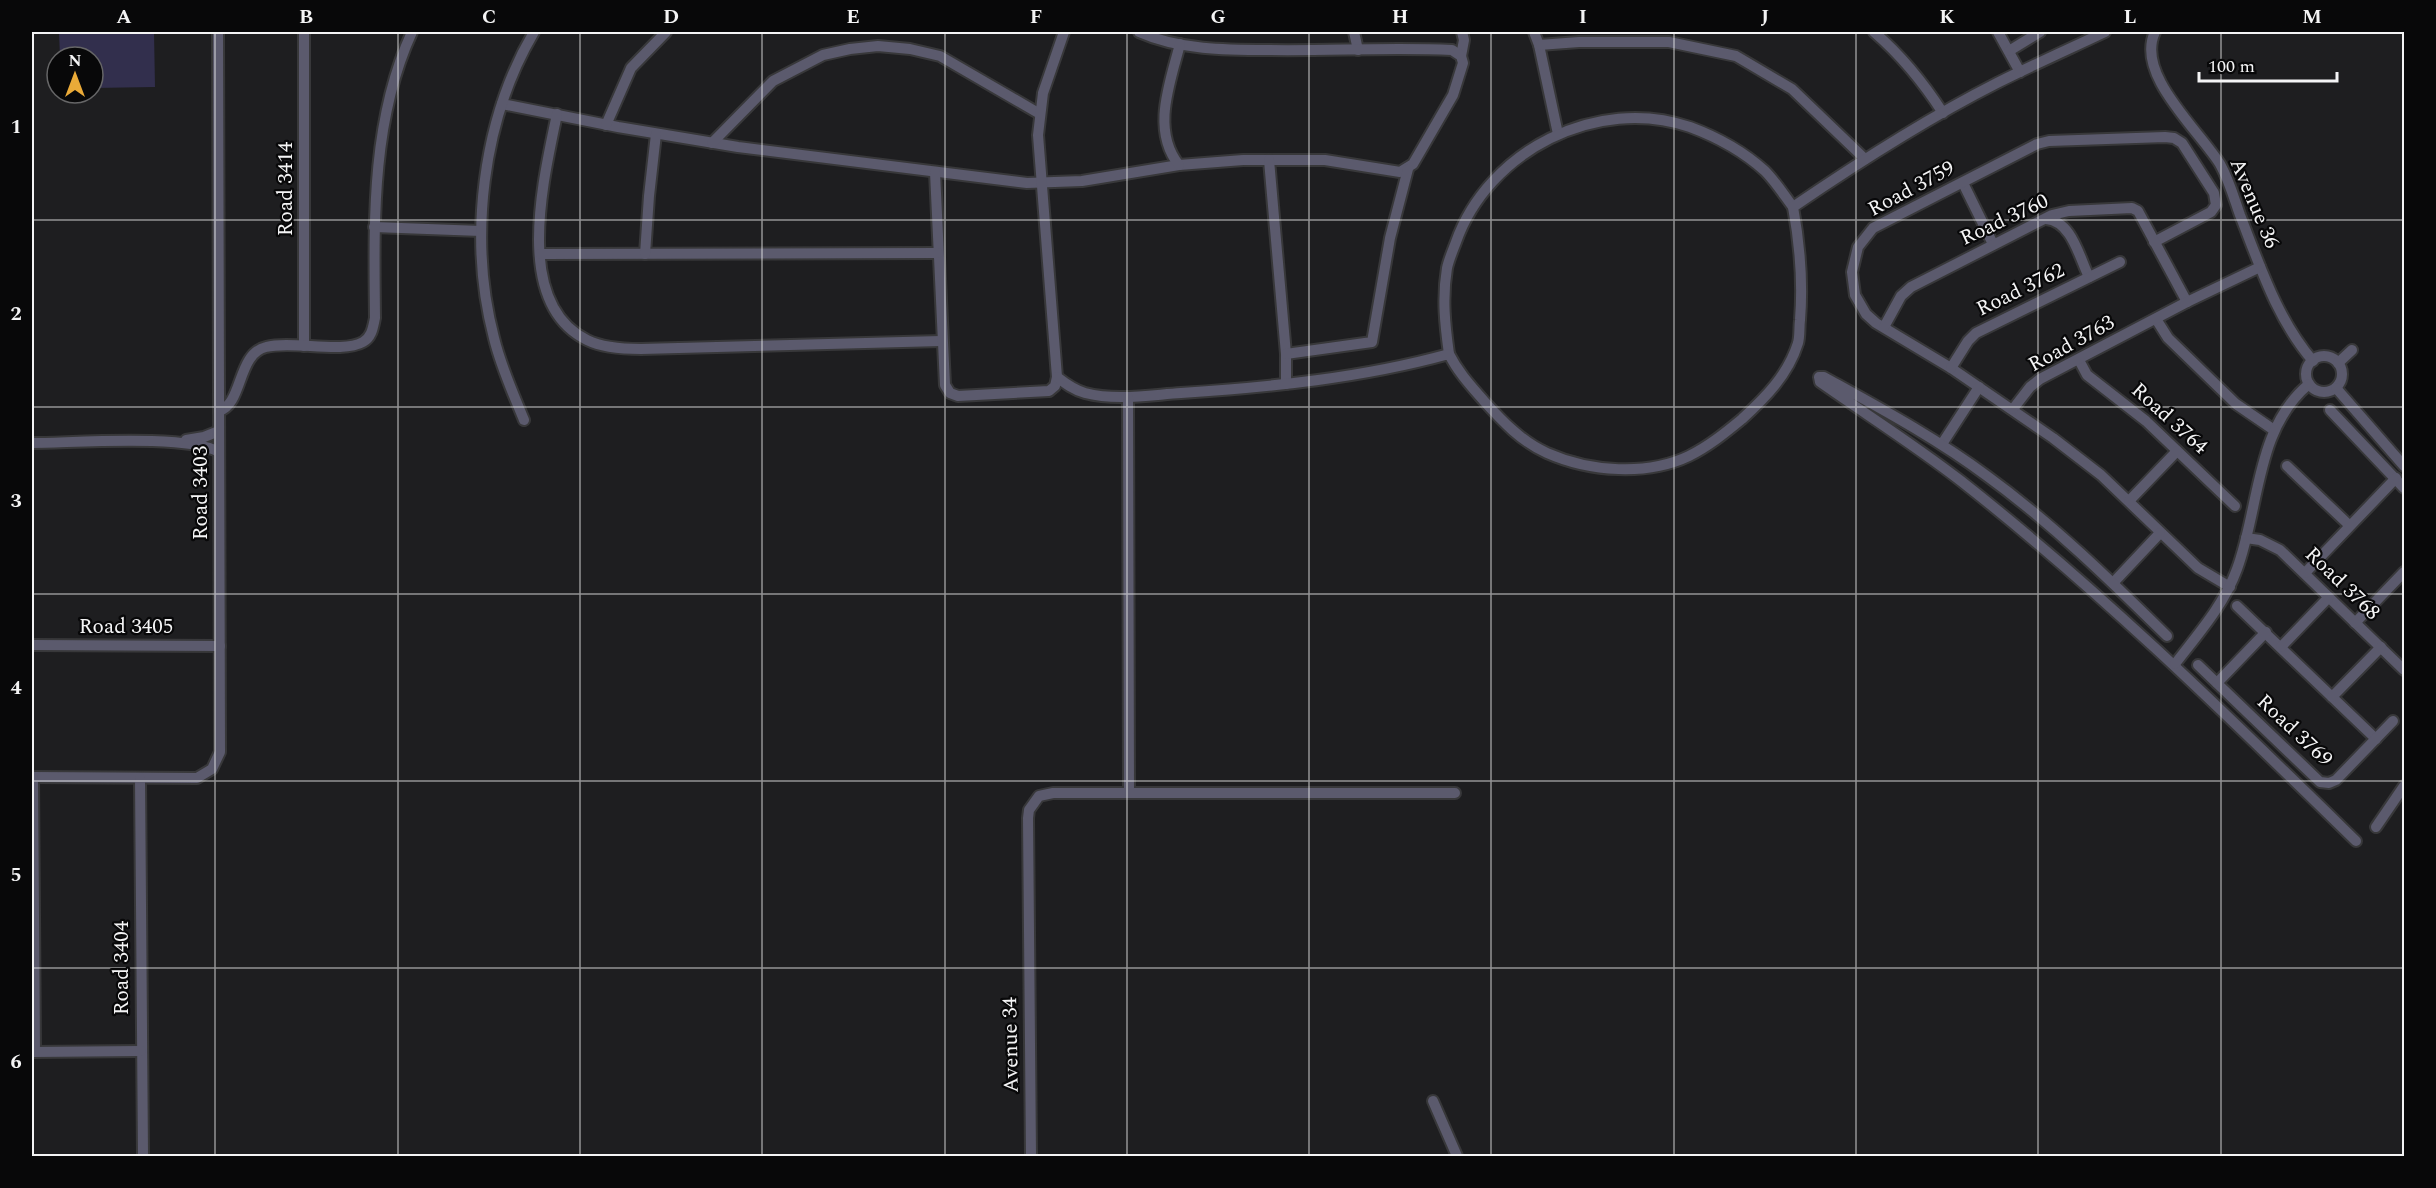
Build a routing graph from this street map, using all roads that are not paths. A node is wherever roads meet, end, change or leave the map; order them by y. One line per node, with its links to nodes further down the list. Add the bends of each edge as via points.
1 (218, 32): 73 (street, Road 3403)
2 (304, 32): 57 (street, Road 3414)
3 (412, 32): 42 (street, via 389,101 378,162)
4 (534, 32): 24 (street)
5 (666, 32): 28 (street, via 631,68)
6 (1064, 32): 27 (street, via 1048,72)
7 (1139, 32): 18 (street)
8 (1354, 32): 20 (street)
9 (1462, 32): 22 (street)
10 (1534, 32): 19 (street)
11 (1874, 32): 25 (street, via 1921,80)
12 (1998, 32): 21 (street)
13 (2040, 32): 21 (street)
14 (2105, 32): 23 (street)
15 (2155, 32): 51 (street, Avenue 36, via 2150,55 2156,76 2221,167)
16 (1598, 37): 17 (street); 19 (street)
17 (1671, 37): 32 (street, via 1736,56 1792,89)
18 (1180, 44): 20 (street, via 1236,50); 34 (street, via 1163,127 1167,146)
19 (1539, 45): 30 (street)
20 (1358, 50): 22 (street, via 1441,49)
21 (2009, 51): 23 (street)
22 (1461, 56): 35 (street, via 1463,63 1453,95)
23 (2020, 72): 25 (street)
24 (502, 104): 26 (street); 44 (street, via 486,170)
25 (1943, 113): 32 (street)
26 (557, 114): 28 (street); 47 (street, via 541,196)
27 (1040, 114): 31 (street, via 940,56 878,46 823,55 772,81); 38 (street)
28 (606, 125): 29 (street)
29 (656, 134): 31 (street); 48 (street)
30 (1558, 134): 39 (street, via 1601,121 1645,119 1689,127 1730,145 1757,165); 60 (street, via 1519,156 1487,187 1462,224 1448,266 1443,310)
31 (712, 143): 36 (street)
32 (1865, 159): 39 (street)
33 (1269, 160): 34 (street); 35 (street, via 1341,162 1396,172); 59 (street)
34 (1179, 165): 38 (street)
35 (1408, 169): 59 (street, via 1390,238 1371,342)
36 (935, 172): 38 (street); 49 (street)
37 (1963, 183): 45 (street, Road 3759, via 2042,142 2174,138 2187,149 2214,194 2216,205 2211,212); 46 (street); 55 (street, Road 3759, via 1880,224 1858,247 1852,272 1855,295 1866,314)
38 (1042, 184): 65 (street)
39 (1793, 207): 60 (street, via 1802,291 1798,343 1769,396 1718,440 1688,456 1653,467 1622,469 1589,466 1546,453 1506,426 1457,370)
40 (2075, 211): 41 (street, Road 3760); 43 (street); 45 (street, Road 3760, via 2136,210)
41 (2046, 219): 43 (street, via 2055,220); 46 (street, Road 3760)
42 (374, 227): 44 (street); 57 (street, via 372,333 363,342 348,346)
43 (2066, 229): 52 (street)
44 (481, 231): 74 (street, via 488,317)
45 (2154, 242): 53 (street, Road 3760)
46 (1993, 244): 55 (street, Road 3760, via 1907,289)
47 (540, 254): 48 (street); 56 (street, via 546,290 559,316 581,337 610,347)
48 (645, 254): 49 (street)
49 (938, 254): 56 (street)
50 (2120, 262): 52 (street, Road 3762)
51 (2260, 267): 53 (street, Road 3763); 62 (street, Avenue 36, via 2286,325)
52 (2089, 277): 64 (street, Road 3762, via 1976,333)
53 (2187, 302): 54 (street, Road 3763)
54 (2156, 319): 61 (street, Road 3763); 75 (street, via 2168,338 2236,404)
55 (1884, 327): 64 (street, Road 3759)
56 (941, 341): 65 (street, via 944,381 954,395 1045,392 1055,386)
57 (304, 346): 73 (street, via 266,347 255,353 228,405)
58 (2352, 350): 63 (street)
59 (1286, 354): 66 (street)
60 (1449, 354): 66 (street, via 1413,364)
61 (2079, 360): 71 (street, Road 3763, via 2035,382); 80 (street, Road 3764, via 2087,375 2132,409)
62 (2313, 361): 63 (street, via 2326,357); 67 (street, via 2307,369)
63 (2338, 363): 69 (street, via 2342,376)
64 (1951, 368): 68 (street, Road 3759)
65 (1057, 377): 70 (street, via 1086,393)
66 (1286, 384): 70 (street)
67 (2309, 384): 69 (street, via 2322,392); 75 (street, via 2294,398)
68 (1979, 387): 71 (street, Road 3759); 79 (street)
69 (2336, 388): 83 (street)
70 (1128, 397): 114 (street)
71 (2013, 410): 86 (street, Road 3759)
72 (2330, 410): 84 (street)
73 (219, 411): 76 (street, Road 3403)
74 (524, 420)
75 (2274, 430): 90 (street)
76 (219, 431): 77 (street, via 199,438); 81 (street, Road 3403)
77 (162, 442): 78 (street); 81 (street, via 203,446)
78 (32, 443)
79 (1942, 444): 93 (street, via 2038,515); 104 (street, via 1819,377 1820,382 1959,480 2067,568)
80 (2177, 451): 86 (street); 87 (street, Road 3764)
81 (219, 453): 101 (street, Road 3403)
82 (2287, 466): 88 (street)
83 (2404, 466)
84 (2396, 478): 85 (street); 88 (street)
85 (2404, 488)
86 (2129, 501): 89 (street, Road 3759)
87 (2235, 506)
88 (2349, 525): 92 (street)
89 (2160, 533): 93 (street); 94 (street, Road 3759, via 2198,568)
90 (2246, 538): 92 (street, Road 3768, via 2274,546); 94 (street)
91 (2404, 572): 97 (street)
92 (2305, 573): 95 (street, Road 3768)
93 (2113, 583): 99 (street)
94 (2230, 586): 104 (street)
95 (2329, 597): 97 (street, Road 3768); 102 (street)
96 (2237, 606): 98 (street)
97 (2355, 623): 103 (street, Road 3768)
98 (2266, 633): 102 (street); 107 (street)
99 (2167, 636)
100 (32, 645): 101 (street, Road 3405)
101 (220, 645): 112 (street, Road 3403, via 218,761 196,778)
102 (2281, 647): 108 (street)
103 (2380, 647): 106 (street, Road 3768); 108 (street)
104 (2175, 664): 117 (street)
105 (2198, 665): 107 (street, Road 3769)
106 (2404, 670)
107 (2217, 683): 110 (street, Road 3769, via 2320,782 2336,780)
108 (2332, 697): 110 (street)
109 (2393, 721): 110 (street, Road 3769)
110 (2376, 739)
111 (32, 777): 112 (street, Road 3403); 118 (street)
112 (140, 778): 119 (street, Road 3404)
113 (2404, 786): 116 (street)
114 (1129, 793): 115 (street); 123 (street, Avenue 34, via 1046,794 1032,803 1028,818 1027,934)
115 (1455, 793)
116 (2376, 827)
117 (2356, 841)
118 (33, 954): 120 (street)
119 (141, 1051): 120 (street); 122 (street, Road 3404)
120 (33, 1052)
121 (1433, 1101): 124 (street)
122 (143, 1156)
123 (1031, 1156)
124 (1457, 1156)

